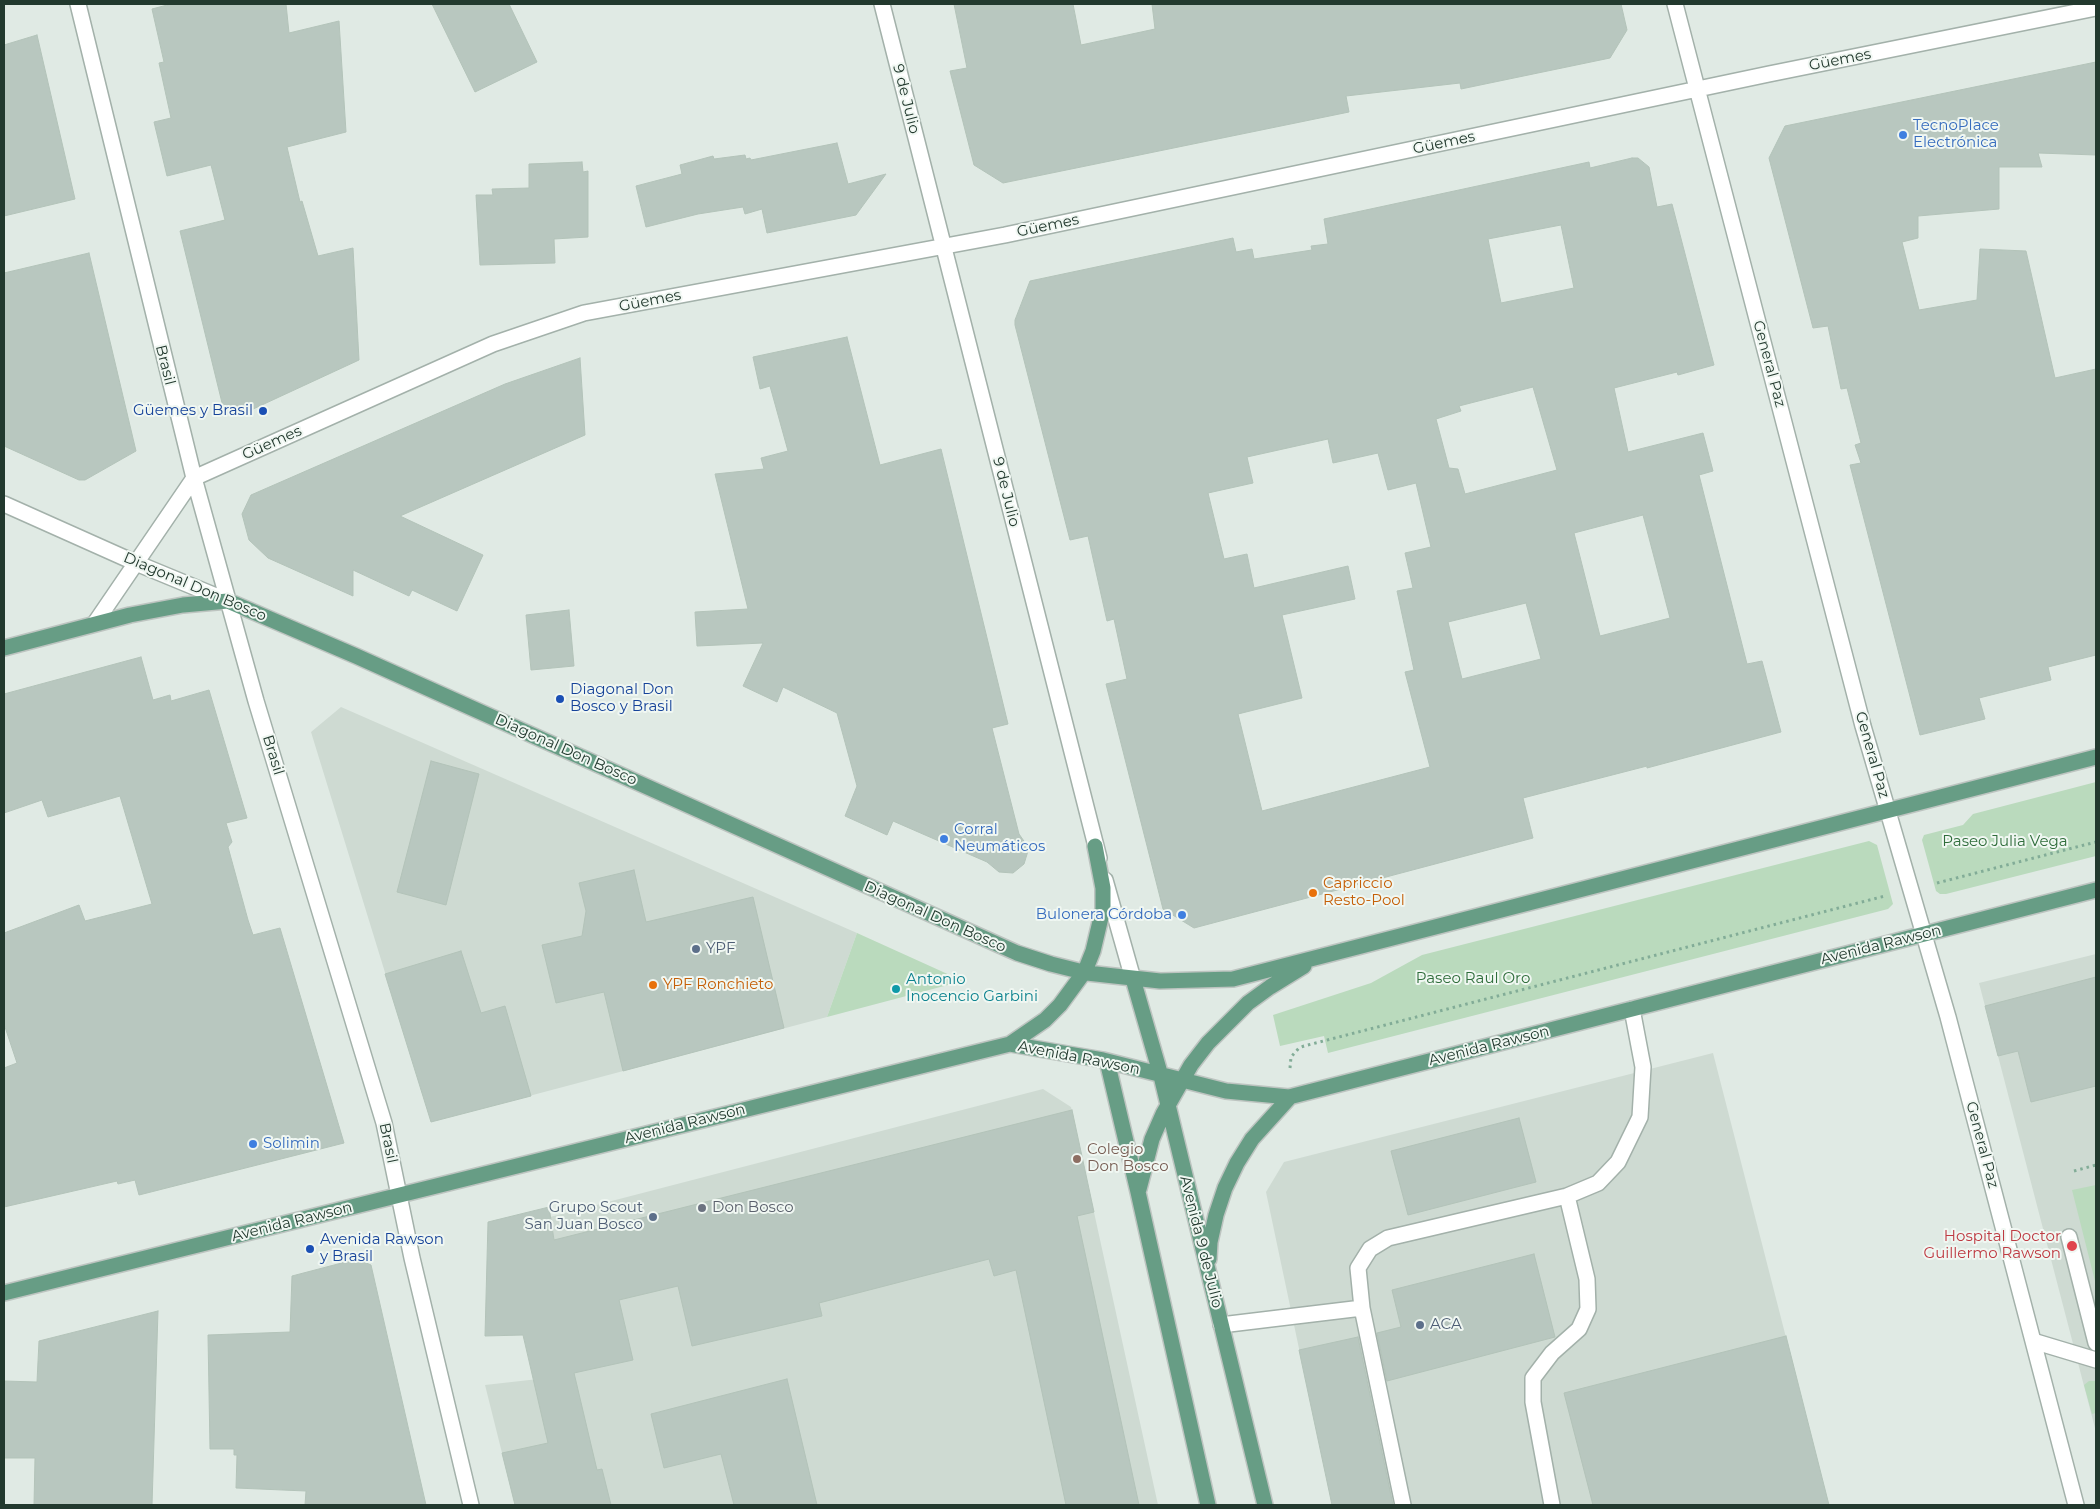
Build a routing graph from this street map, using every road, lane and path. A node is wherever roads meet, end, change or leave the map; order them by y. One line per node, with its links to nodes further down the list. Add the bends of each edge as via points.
1 (78, 4): 7 (street, Brasil)
2 (882, 4): 6 (street, 9 de Julio)
3 (1675, 4): 5 (street, General Paz)
4 (2096, 8): 5 (street, Güemes)
5 (1698, 90): 6 (street, Güemes); 14 (street, General Paz, via 1863,726)
6 (943, 246): 7 (street, Güemes, via 584,313 494,344); 16 (street, 9 de Julio)
7 (194, 478): 9 (street); 10 (street, Brasil)
8 (4, 504): 9 (street, Diagonal Don Bosco)
9 (136, 563): 10 (street, Diagonal Don Bosco); 11 (street)
10 (228, 601): 11 (main road, via 183,605); 21 (main road, Diagonal Don Bosco, via 983,939); 33 (street, Brasil, via 384,1123)
11 (95, 623): 12 (main road)
12 (4, 648)
13 (2096, 757): 14 (main road)
14 (1888, 811): 17 (street, General Paz); 20 (main road)
15 (2096, 842): 17 (path)
16 (1095, 846): 21 (main road, via 1103,888 1103,909 1094,951); 22 (street, 9 de Julio)
17 (1911, 890): 19 (street, General Paz); 28 (path, via 1304,1046 1295,1052 1289,1063)
18 (2096, 890): 19 (main road, Avenida Rawson)
19 (1924, 934): 23 (main road, Avenida Rawson); 40 (street, General Paz)
20 (1333, 954): 22 (main road, via 1233,979); 27 (main road, via 1294,972 1248,1003 1208,1043)
21 (1084, 972): 22 (main road, Diagonal Don Bosco); 24 (main road, via 1074,989 1050,1015)
22 (1133, 979): 26 (main road, Avenida 9 de Julio)
23 (1632, 1009): 28 (main road, Avenida Rawson); 34 (street, via 1643,1068 1640,1117 1618,1162 1598,1183)
24 (1010, 1044): 25 (main road, Avenida Rawson); 33 (main road, Avenida Rawson)
25 (1106, 1062): 26 (main road, Avenida Rawson); 32 (main road)
26 (1161, 1076): 27 (main road, Avenida Rawson); 29 (main road, Avenida 9 de Julio)
27 (1181, 1080): 28 (main road, Avenida Rawson, via 1226,1091); 29 (main road)
28 (1290, 1097): 36 (main road, via 1252,1139 1224,1188 1210,1242)
29 (1168, 1104): 32 (main road, via 1152,1139); 36 (main road, Avenida 9 de Julio)
30 (2096, 1165): 31 (path)
31 (2074, 1171)
32 (1138, 1192): 44 (main road)
33 (399, 1195): 37 (main road, Avenida Rawson); 43 (street, Brasil)
34 (1567, 1196): 38 (street, via 1388,1238 1370,1249 1358,1268); 47 (street, via 1587,1279 1588,1309 1579,1329 1552,1352 1533,1378 1533,1402)
35 (2069, 1236): 41 (street)
36 (1209, 1273): 39 (main road, Avenida 9 de Julio)
37 (4, 1293)
38 (1362, 1308): 39 (street); 46 (street)
39 (1221, 1325): 45 (main road, Avenida 9 de Julio)
40 (2033, 1341): 42 (street); 48 (street, General Paz)
41 (2096, 1343)
42 (2096, 1360)
43 (471, 1505)
44 (1208, 1505)
45 (1264, 1505)
46 (1403, 1505)
47 (1552, 1505)
48 (2076, 1505)

